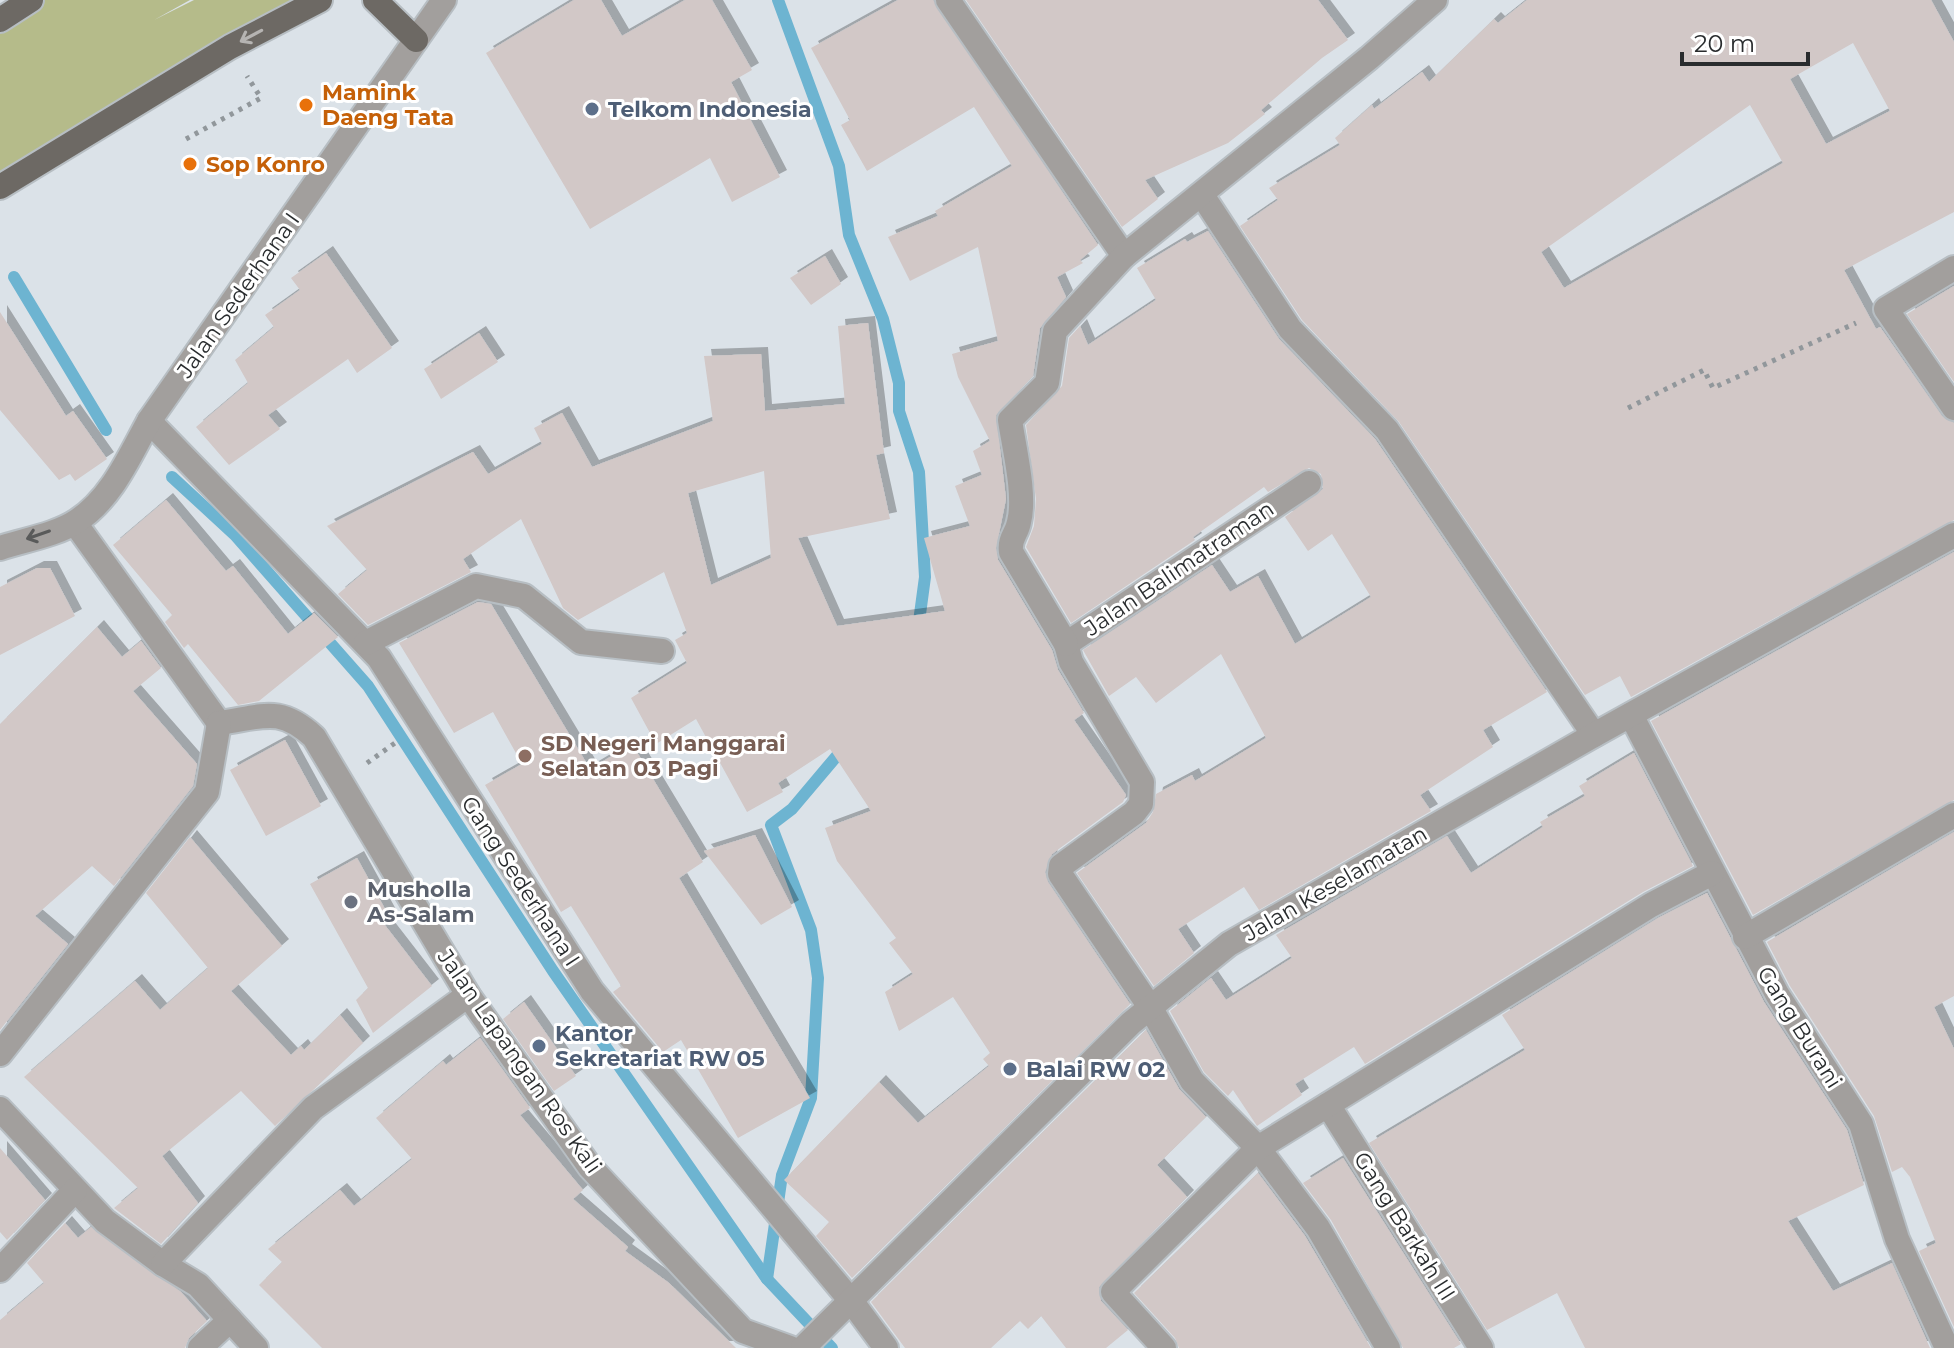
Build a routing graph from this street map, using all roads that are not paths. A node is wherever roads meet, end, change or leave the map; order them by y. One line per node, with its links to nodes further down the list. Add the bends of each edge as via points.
1 (31, 0): 7 (main road)
2 (320, 0): 9 (main road, one-way to 9, via 230,47)
3 (375, 0): 8 (main road)
4 (444, 0): 8 (street, Jalan Sederhana I)
5 (948, 0): 11 (street)
6 (1435, 0): 10 (street)
7 (0, 20)
8 (416, 40): 14 (street, Jalan Sederhana I)
9 (6, 182)
10 (1202, 195): 11 (street); 24 (street, via 1290,329 1387,430)
11 (1124, 256): 20 (street, via 1055,331 1047,383 1010,420 1020,523 1011,552)
12 (1954, 268): 13 (street, via 1886,309)
13 (1954, 408)
14 (144, 430): 16 (street, Jalan Sederhana I, via 121,474); 19 (street, Gang Sederhana I)
15 (1309, 483): 20 (street, Jalan Balimatraman)
16 (75, 523): 18 (street, Jalan Sederhana I, one-way to 18); 23 (street)
17 (1954, 535): 22 (street, Jalan Keselamatan)
18 (0, 548)
19 (366, 643): 21 (street, via 476,586 524,596 581,642); 37 (street, Gang Sederhana I, via 592,991 787,1224)
20 (1066, 644): 29 (street, Jalan Balimatraman, via 1144,793 1134,813 1061,866 1060,874)
21 (662, 651)
22 (1631, 715): 24 (street, Jalan Keselamatan); 26 (street, Gang Burani)
23 (219, 723): 28 (street, Jalan Lapangan Ros Kali, via 292,717 314,737); 30 (street, via 207,792)
24 (1594, 735): 29 (street, Jalan Keselamatan, via 1229,944)
25 (1954, 815): 27 (street)
26 (1712, 873): 27 (street, Gang Burani); 31 (street, via 1651,905)
27 (1745, 937): 48 (street, Gang Burani, via 1861,1124 1897,1239)
28 (468, 995): 35 (street, via 313,1108); 39 (street, Jalan Lapangan Ros Kali, via 590,1167)
29 (1150, 1007): 33 (street, via 1192,1081); 37 (street, Jalan Keselamatan)
30 (0, 1054)
31 (1328, 1105): 33 (street); 47 (street, Gang Barkah III)
32 (0, 1109): 34 (street)
33 (1258, 1148): 45 (street, via 1113,1292); 46 (street, via 1318,1228)
34 (75, 1190): 35 (street, via 105,1221); 36 (street)
35 (163, 1264): 38 (street, via 198,1285)
36 (0, 1270)
37 (844, 1309): 43 (street, Jalan Keselamatan); 44 (street, Gang Sederhana I)
38 (230, 1320): 40 (street); 41 (street)
39 (737, 1339): 42 (street)
40 (200, 1348)
41 (256, 1348)
42 (790, 1348)
43 (803, 1348)
44 (886, 1348)
45 (1164, 1348)
46 (1388, 1348)
47 (1481, 1348)
48 (1947, 1348)

